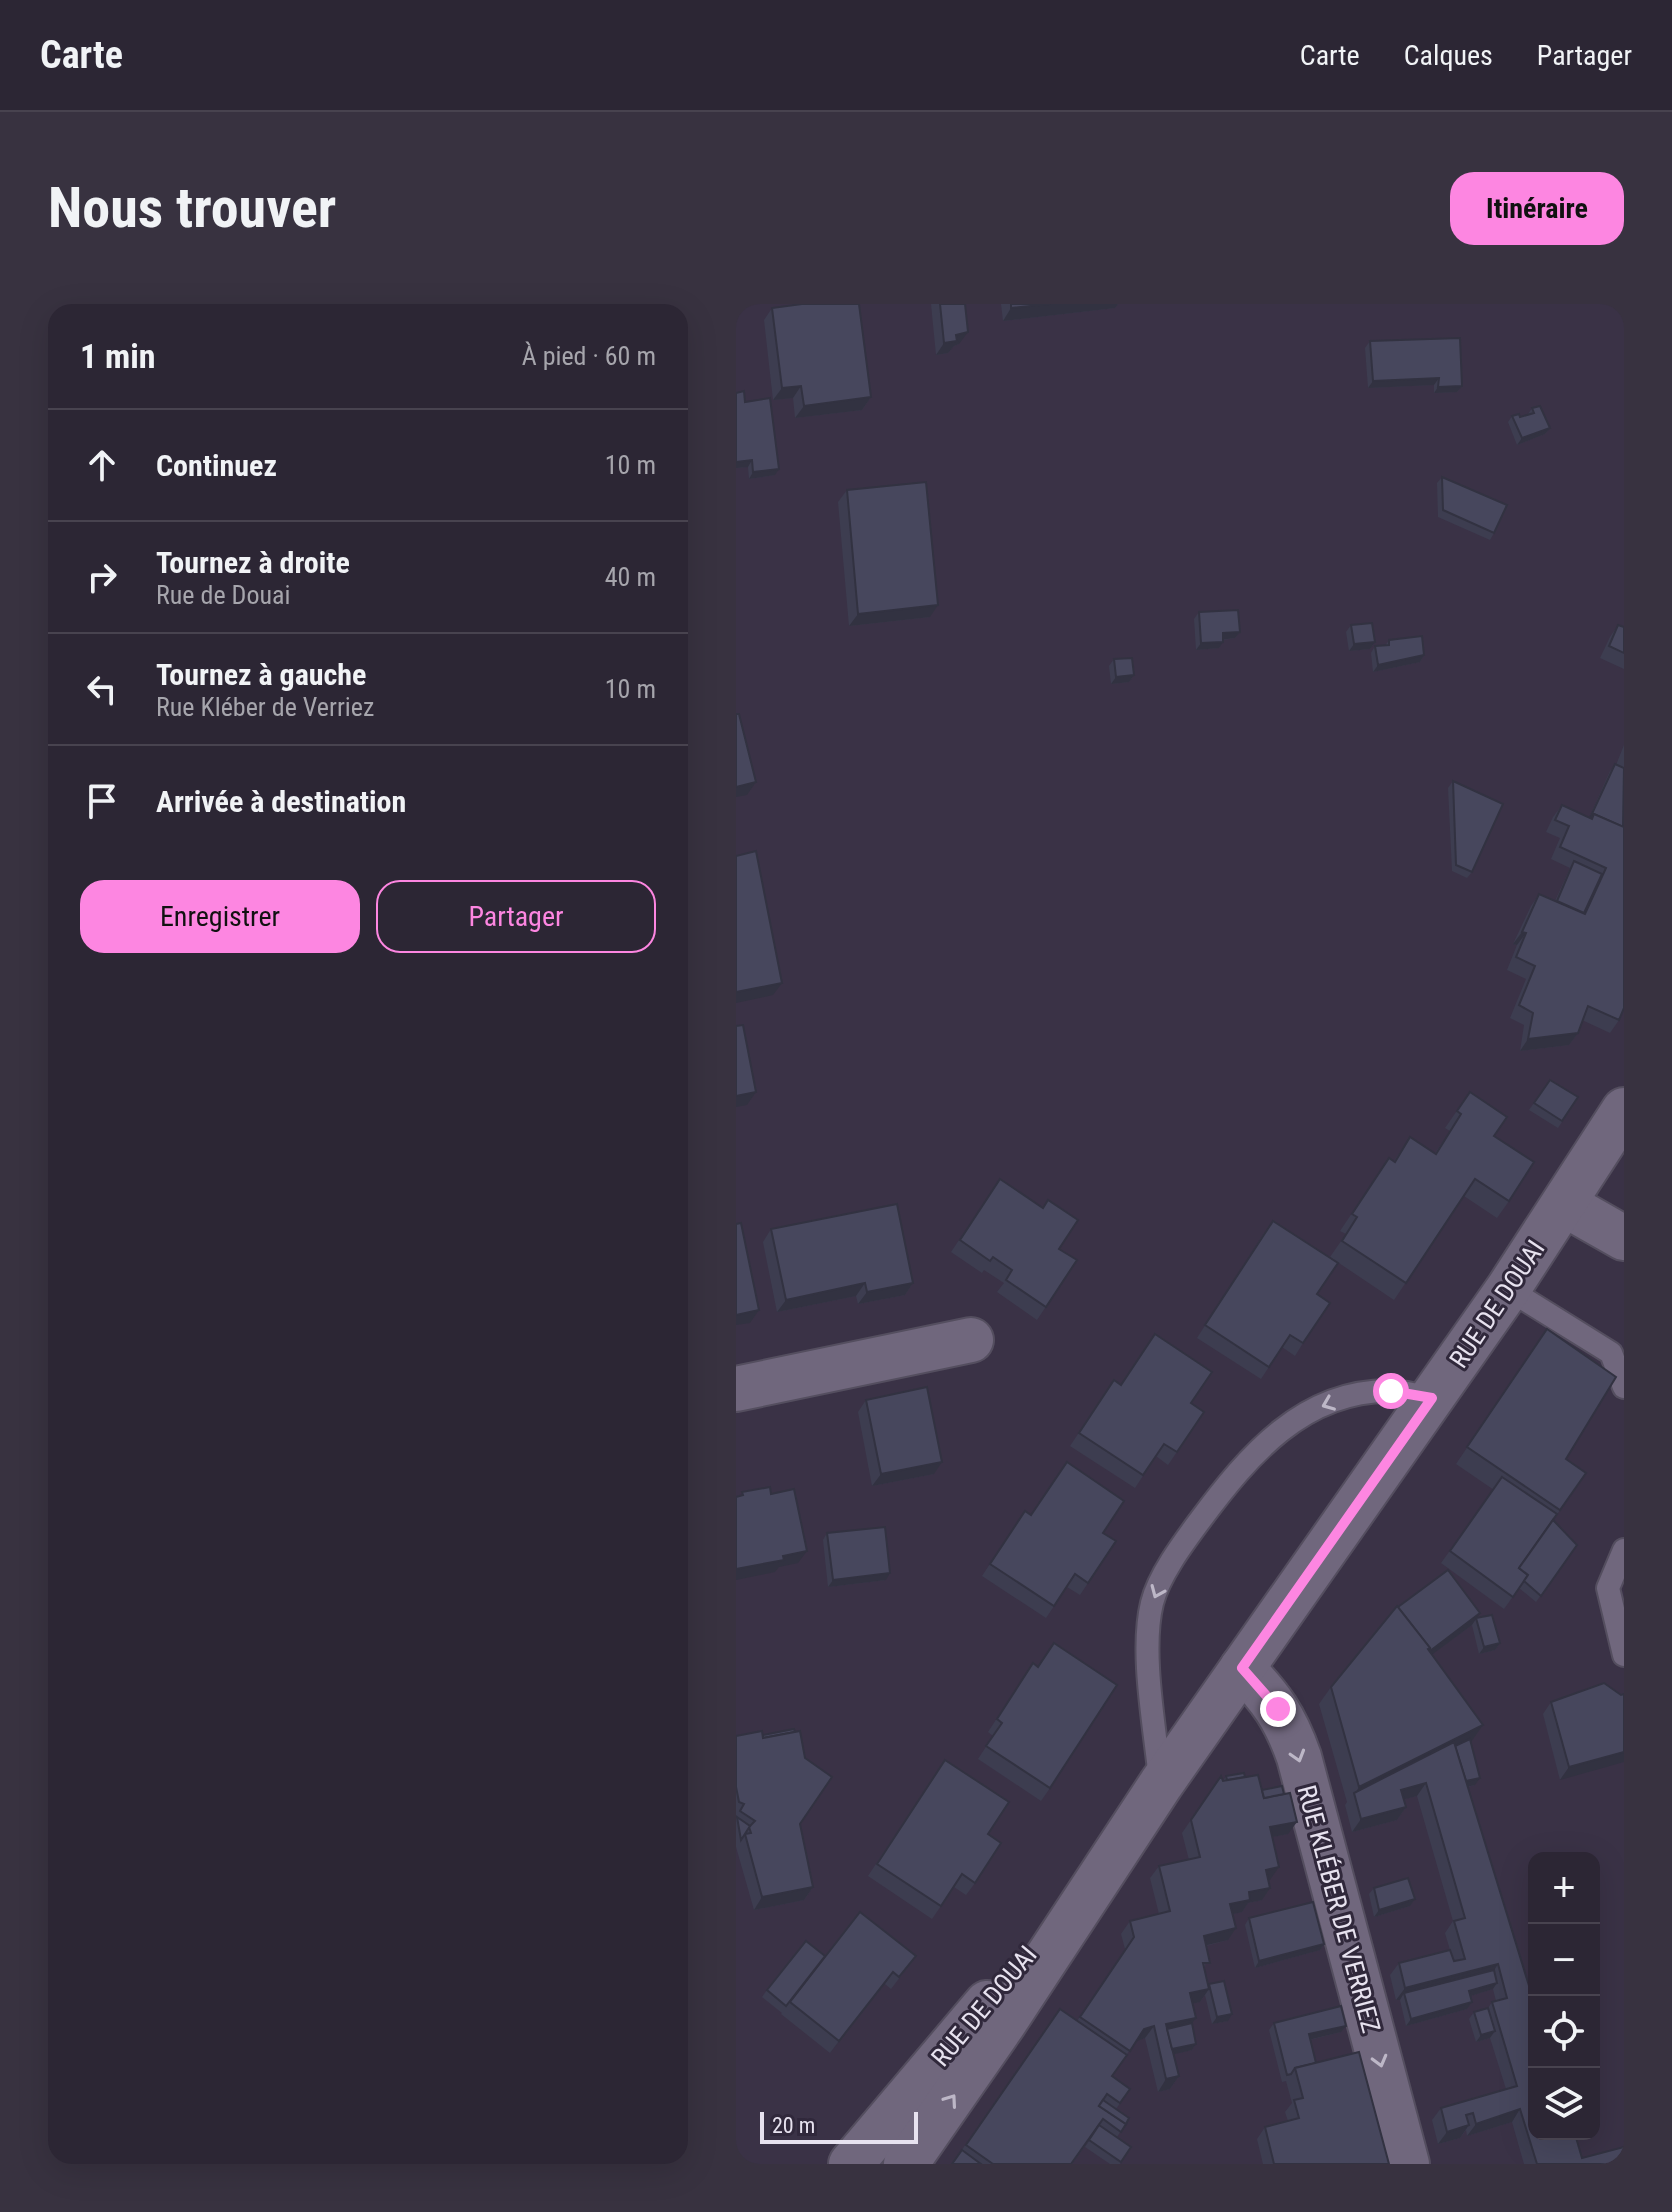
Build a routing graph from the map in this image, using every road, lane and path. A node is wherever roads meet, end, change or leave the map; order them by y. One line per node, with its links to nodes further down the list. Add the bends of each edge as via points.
1 (1624, 1110): 2 (street, RUE DE DOUAI)
2 (1564, 1204): 3 (street); 4 (street, RUE DE DOUAI)
3 (1624, 1238)
4 (1508, 1289): 6 (lane, via 1611,1353); 8 (street, RUE DE DOUAI)
5 (971, 1340): 7 (street)
6 (1624, 1387)
7 (736, 1389)
8 (1432, 1398): 11 (street, RUE DE DOUAI); 12 (lane, one-way to 12, via 1391,1391 1360,1394 1301,1416 1255,1453 1189,1536 1153,1600 1148,1626)
9 (1624, 1550): 10 (lane, via 1608,1588)
10 (1624, 1655)
11 (1242, 1668): 12 (street, RUE DE DOUAI); 16 (street, RUE KLÉBER DE VERRIEZ, one-way to 16, via 1278,1709 1299,1757)
12 (1161, 1784): 13 (street, RUE DE DOUAI)
13 (1117, 1848): 14 (street, RUE DE DOUAI); 15 (street, RUE DE DOUAI, one-way to 13)
14 (851, 2164)
15 (906, 2164)
16 (1407, 2164)

